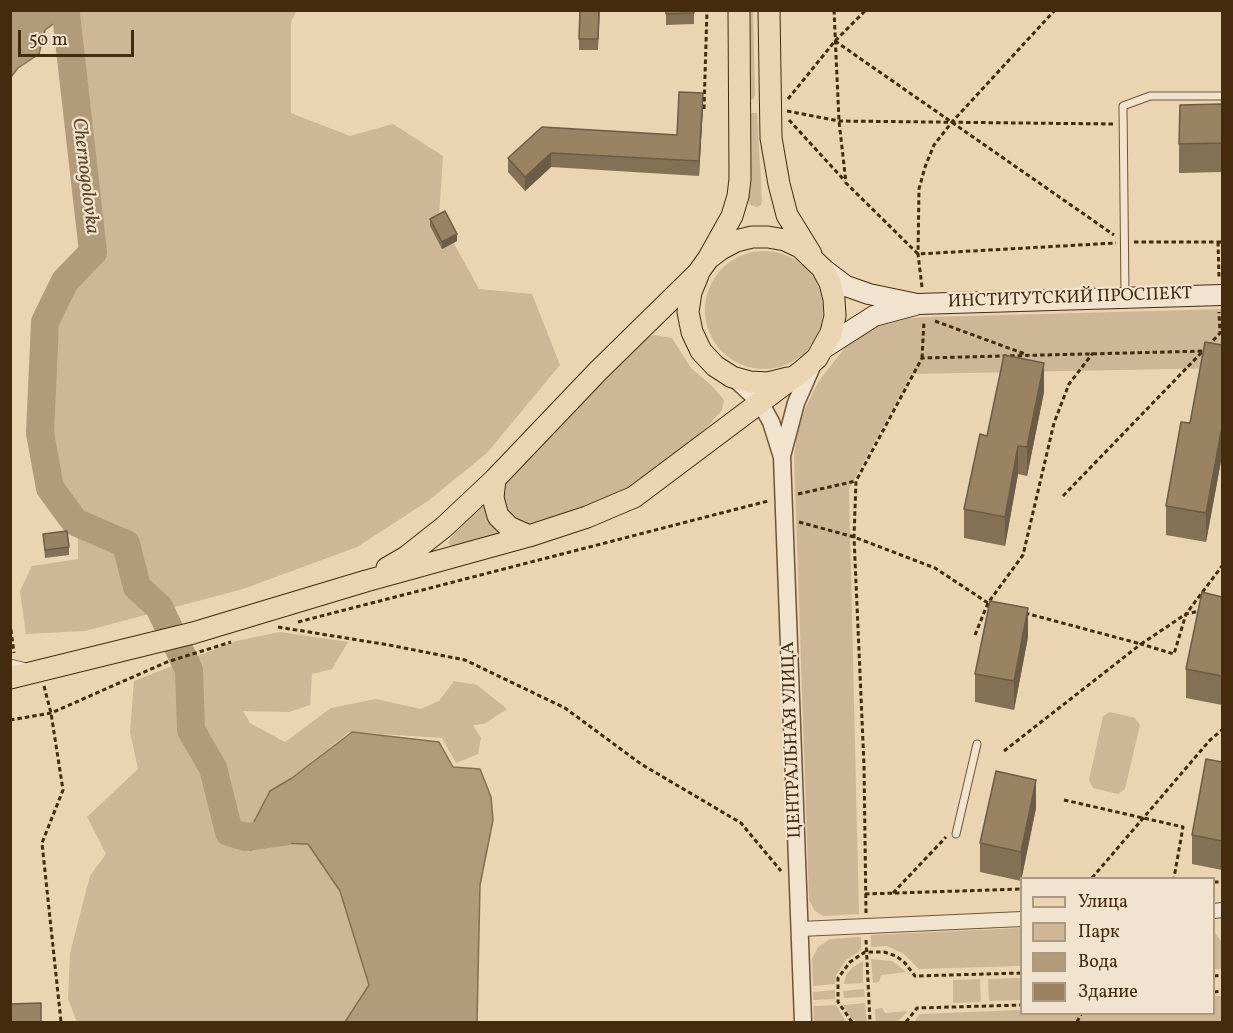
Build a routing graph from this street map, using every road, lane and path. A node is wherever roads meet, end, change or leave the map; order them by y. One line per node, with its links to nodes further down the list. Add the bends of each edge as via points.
1 (707, 10): 10 (path)
2 (739, 10): 19 (main road, via 738,196 732,216)
3 (770, 10): 18 (main road, via 771,138 779,184 787,215)
4 (834, 10): 7 (path)
5 (866, 10): 7 (path)
6 (1054, 10): 12 (path)
7 (835, 41): 9 (path); 11 (path); 12 (path)
8 (1222, 96): 13 (lane, via 1150,96 1123,106)
9 (787, 101)
10 (704, 109)
11 (839, 121): 12 (path); 14 (path); 14 (path, via 780,110)
12 (952, 122): 13 (path); 15 (path); 17 (path, via 934,145 919,189)
13 (1122, 124): 15 (lane)
14 (846, 183): 17 (path)
15 (1124, 242): 16 (path); 17 (path); 21 (lane)
16 (1220, 242): 20 (path)
17 (918, 254): 22 (path)
18 (817, 263): 19 (main road, via 800,247 785,240 752,237 721,249); 22 (main road, via 846,286); 29 (main road, via 832,291 835,316 831,333)
19 (703, 266): 30 (main road, via 689,302 692,332 701,351); 33 (main road)
20 (1221, 295): 21 (main road, ИНСТИТУТСКИЙ ПРОСПЕКТ); 24 (path, via 1220,333)
21 (1125, 299): 22 (main road, ИНСТИТУТСКИЙ ПРОСПЕКТ)
22 (921, 303): 28 (path); 29 (main road, via 874,316)
23 (934, 321): 27 (path)
24 (1203, 351): 25 (path); 26 (path); 34 (path)
25 (1214, 351)
26 (1093, 353): 27 (path); 41 (path, via 1069,384 1054,423 1023,555)
27 (1028, 355): 28 (path)
28 (921, 358): 38 (path, via 856,481)
29 (815, 359): 30 (main road, via 786,379 768,383); 31 (main road); 32 (street, via 796,403)
30 (732, 377): 31 (street)
31 (760, 402): 32 (street); 37 (main road, via 634,497)
32 (782, 457): 36 (street, ЦЕНТРАЛЬНАЯ УЛИЦА)
33 (495, 479): 37 (main road, via 493,498 498,516 509,527); 40 (main road, via 444,527)
34 (1063, 496)
35 (730, 511): 60 (path, via 278,627 465,660 565,708 641,764 741,823)
36 (784, 518): 38 (path); 68 (street, ЦЕНТРАЛЬНАЯ УЛИЦА)
37 (529, 536): 40 (main road)
38 (854, 537): 41 (path, via 935,568); 64 (path)
39 (1222, 566): 45 (path)
40 (366, 581): 51 (main road, via 193,633)
41 (988, 603): 42 (path); 47 (path)
42 (999, 606)
43 (1204, 610): 45 (path)
44 (1022, 612): 49 (path)
45 (1186, 614): 49 (path); 49 (path, via 1174,654)
46 (10, 622): 50 (path)
47 (975, 634)
48 (234, 641): 52 (path, via 167,662)
49 (1141, 644): 56 (path)
50 (12, 668): 51 (main road)
51 (40, 671): 52 (path)
52 (51, 713): 53 (path); 72 (path, via 63,790 42,843)
53 (10, 720)
54 (1222, 730): 61 (path)
55 (977, 744): 58 (lane)
56 (1004, 751)
57 (1064, 800): 62 (path, via 1183,827)
58 (959, 822): 59 (lane); 65 (path)
59 (956, 834)
60 (785, 876)
61 (1094, 877)
62 (1174, 877)
63 (1020, 889): 64 (path)
64 (866, 894): 67 (path)
65 (891, 895)
66 (1020, 919): 67 (street)
67 (866, 927): 68 (street); 69 (path)
68 (800, 929): 73 (street, ЦЕНТРАЛЬНАЯ УЛИЦА)
69 (866, 952): 70 (path, via 896,956 915,976); 74 (path, via 850,962 838,978 838,1002); 75 (path)
70 (1020, 973)
71 (1020, 1005): 76 (path, via 918,1008)
72 (61, 1023)
73 (803, 1023)
74 (852, 1023)
75 (870, 1023)
76 (906, 1023)

